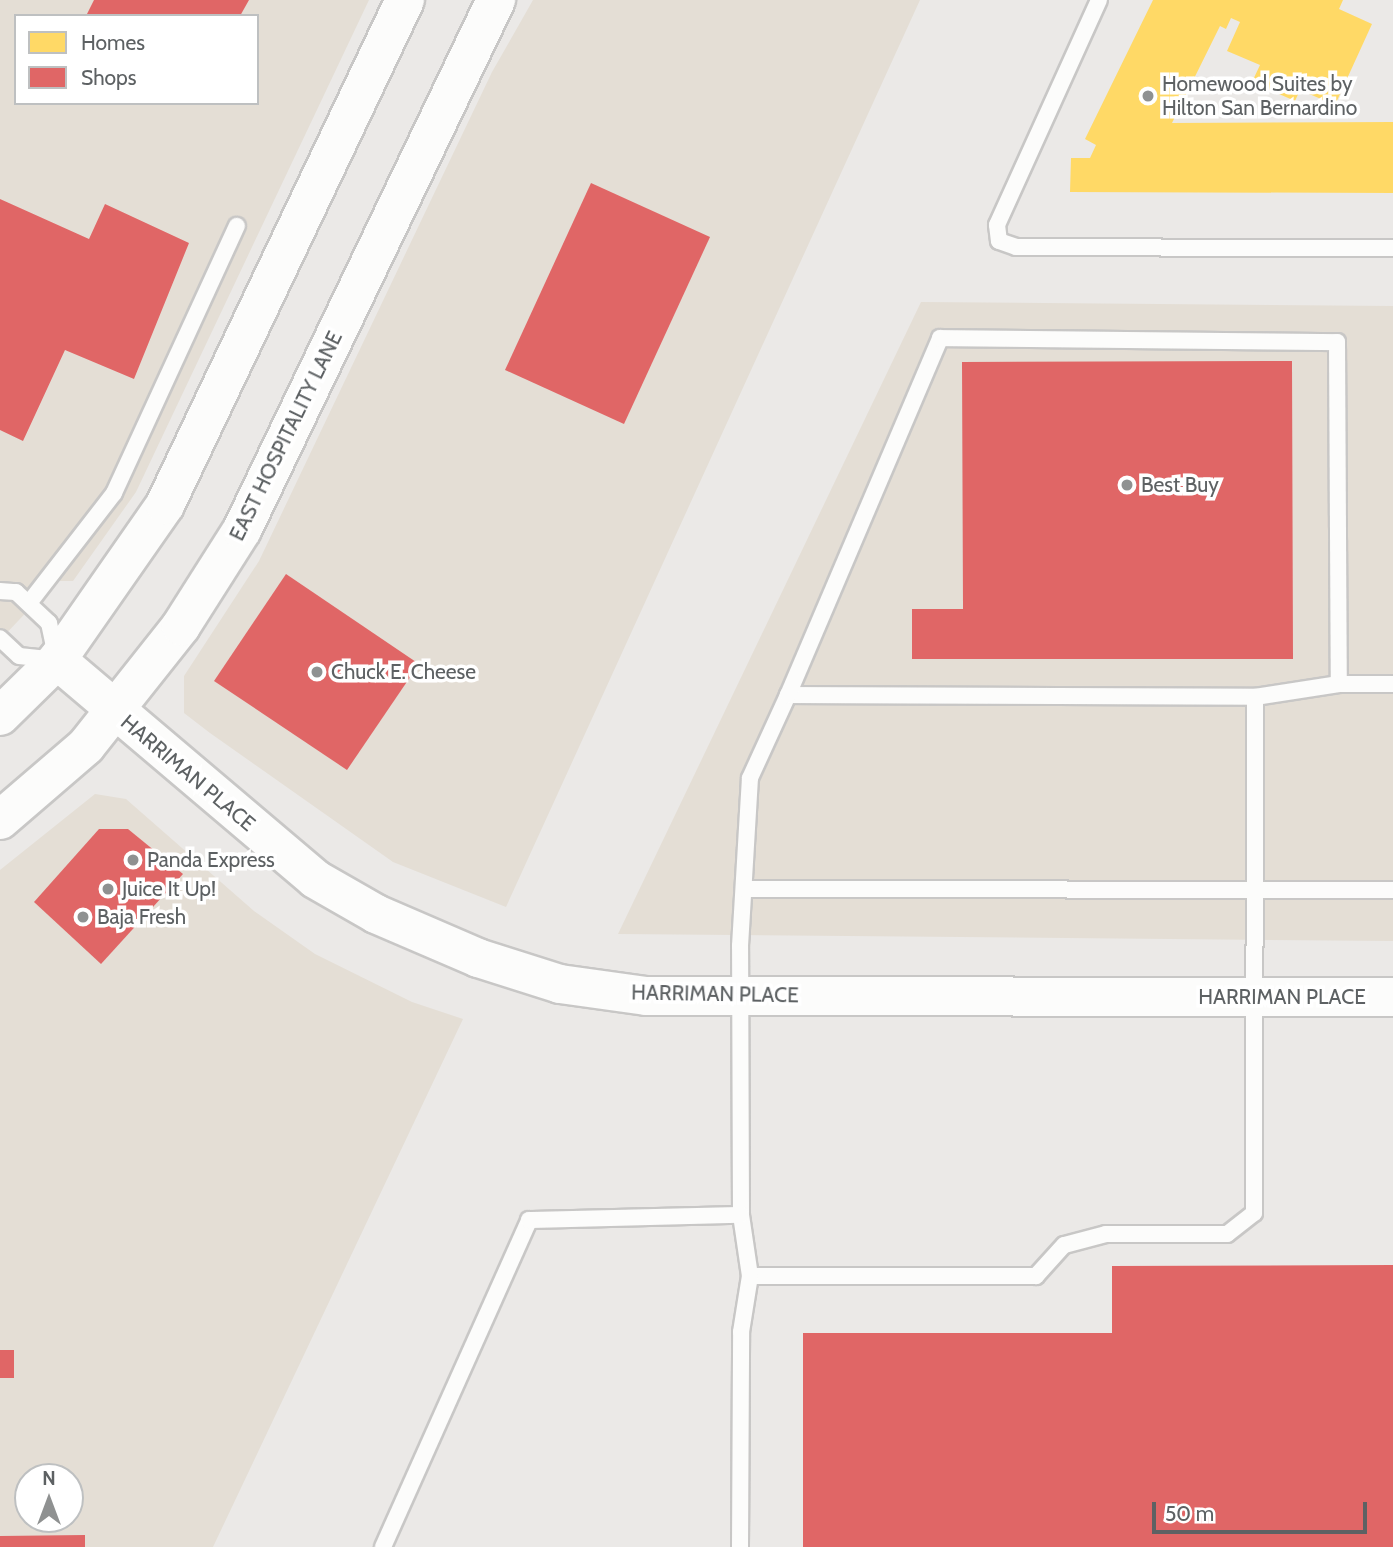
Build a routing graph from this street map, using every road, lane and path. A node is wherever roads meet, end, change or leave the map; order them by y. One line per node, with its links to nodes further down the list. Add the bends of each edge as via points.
1 (405, 0): 9 (main road, via 165,505)
2 (496, 0): 14 (main road, EAST HOSPITALITY LANE, via 242,530 181,626)
3 (1098, 0): 5 (lane, via 997,225 999,241 1016,247)
4 (237, 226): 7 (lane, via 114,493)
5 (1393, 248)
6 (0, 591): 7 (lane, via 16,592)
7 (29, 603): 9 (lane, via 49,623)
8 (0, 638): 9 (lane, via 19,656)
9 (57, 660): 14 (main road, HARRIMAN PLACE); 15 (main road)
10 (1339, 684): 11 (lane); 12 (lane, via 1337,342 940,338); 13 (lane)
11 (1393, 684)
12 (788, 695): 13 (lane); 17 (lane, via 750,778)
13 (1255, 697): 19 (lane)
14 (115, 711): 16 (main road, EAST HOSPITALITY LANE, via 80,752); 20 (main road, HARRIMAN PLACE, via 315,879 376,914 478,958 560,984 646,996)
15 (0, 716)
16 (0, 820)
17 (744, 889): 19 (lane); 20 (lane)
18 (1393, 890): 19 (lane)
19 (1254, 891): 21 (lane)
20 (741, 995): 21 (main road, HARRIMAN PLACE); 23 (lane)
21 (1258, 998): 22 (main road, HARRIMAN PLACE); 24 (lane, via 1254,1213 1227,1234 1106,1234 1064,1245 1036,1276)
22 (1393, 998)
23 (741, 1215): 24 (lane); 25 (lane, via 529,1220)
24 (750, 1276): 26 (lane, via 741,1332)
25 (383, 1547)
26 (740, 1547)

